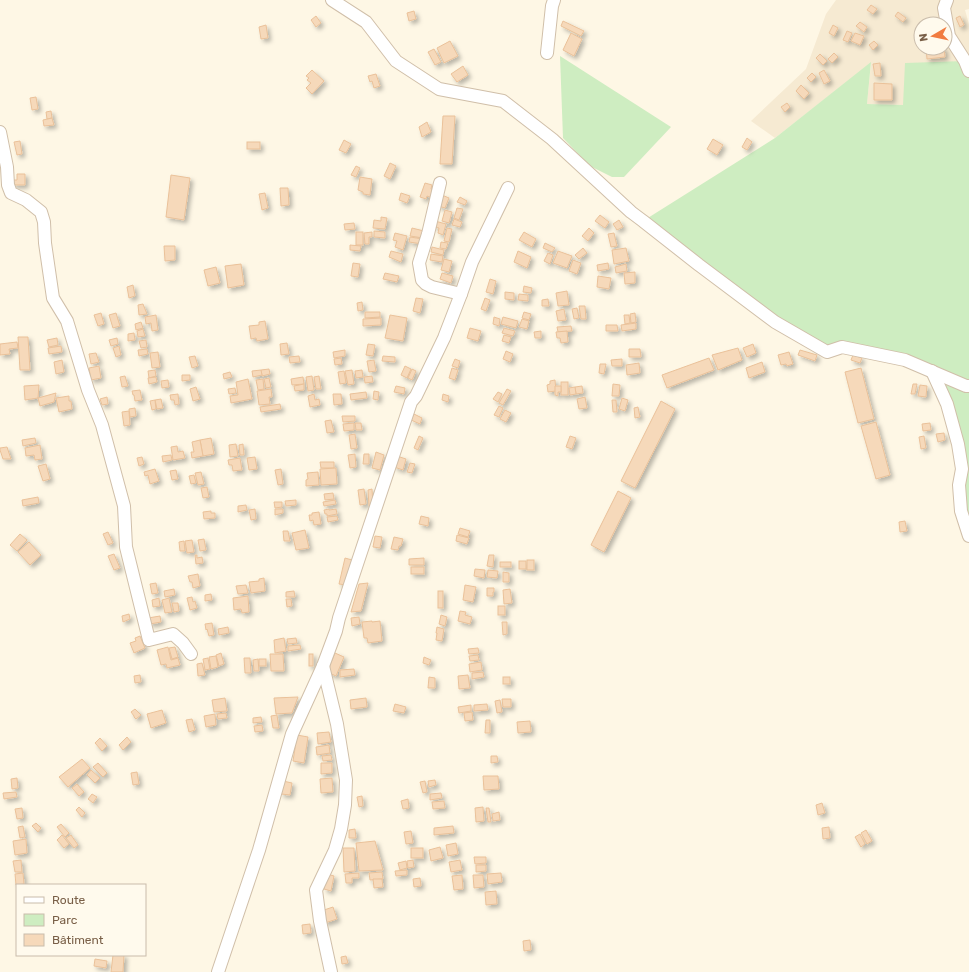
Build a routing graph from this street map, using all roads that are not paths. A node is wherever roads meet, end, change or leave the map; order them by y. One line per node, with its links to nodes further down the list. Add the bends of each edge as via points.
1 (332, 0): 10 (street, via 366,22 396,61 439,89 503,101 552,139 631,212 775,322 827,352 842,347 905,360)
2 (554, 0): 4 (street)
3 (947, 0): 5 (street, via 944,8 949,36)
4 (547, 53)
5 (969, 71)
6 (0, 132): 13 (street, via 11,193 26,200 41,212 44,222 53,298 67,321 88,390 102,425 124,506 126,548 149,640 173,634)
7 (440, 183): 9 (street, via 419,263 422,280 432,287)
8 (508, 188): 9 (street, via 472,262)
9 (461, 294): 14 (street, via 444,338 411,402 336,631)
10 (932, 371): 11 (street); 12 (street, via 947,404 958,444 962,469 959,485 960,511)
11 (969, 386)
12 (969, 536)
13 (191, 654)
14 (322, 666): 15 (street, via 292,734 259,850); 16 (street, via 337,724 346,780 341,829 335,850 316,890)
15 (218, 972)
16 (332, 972)

